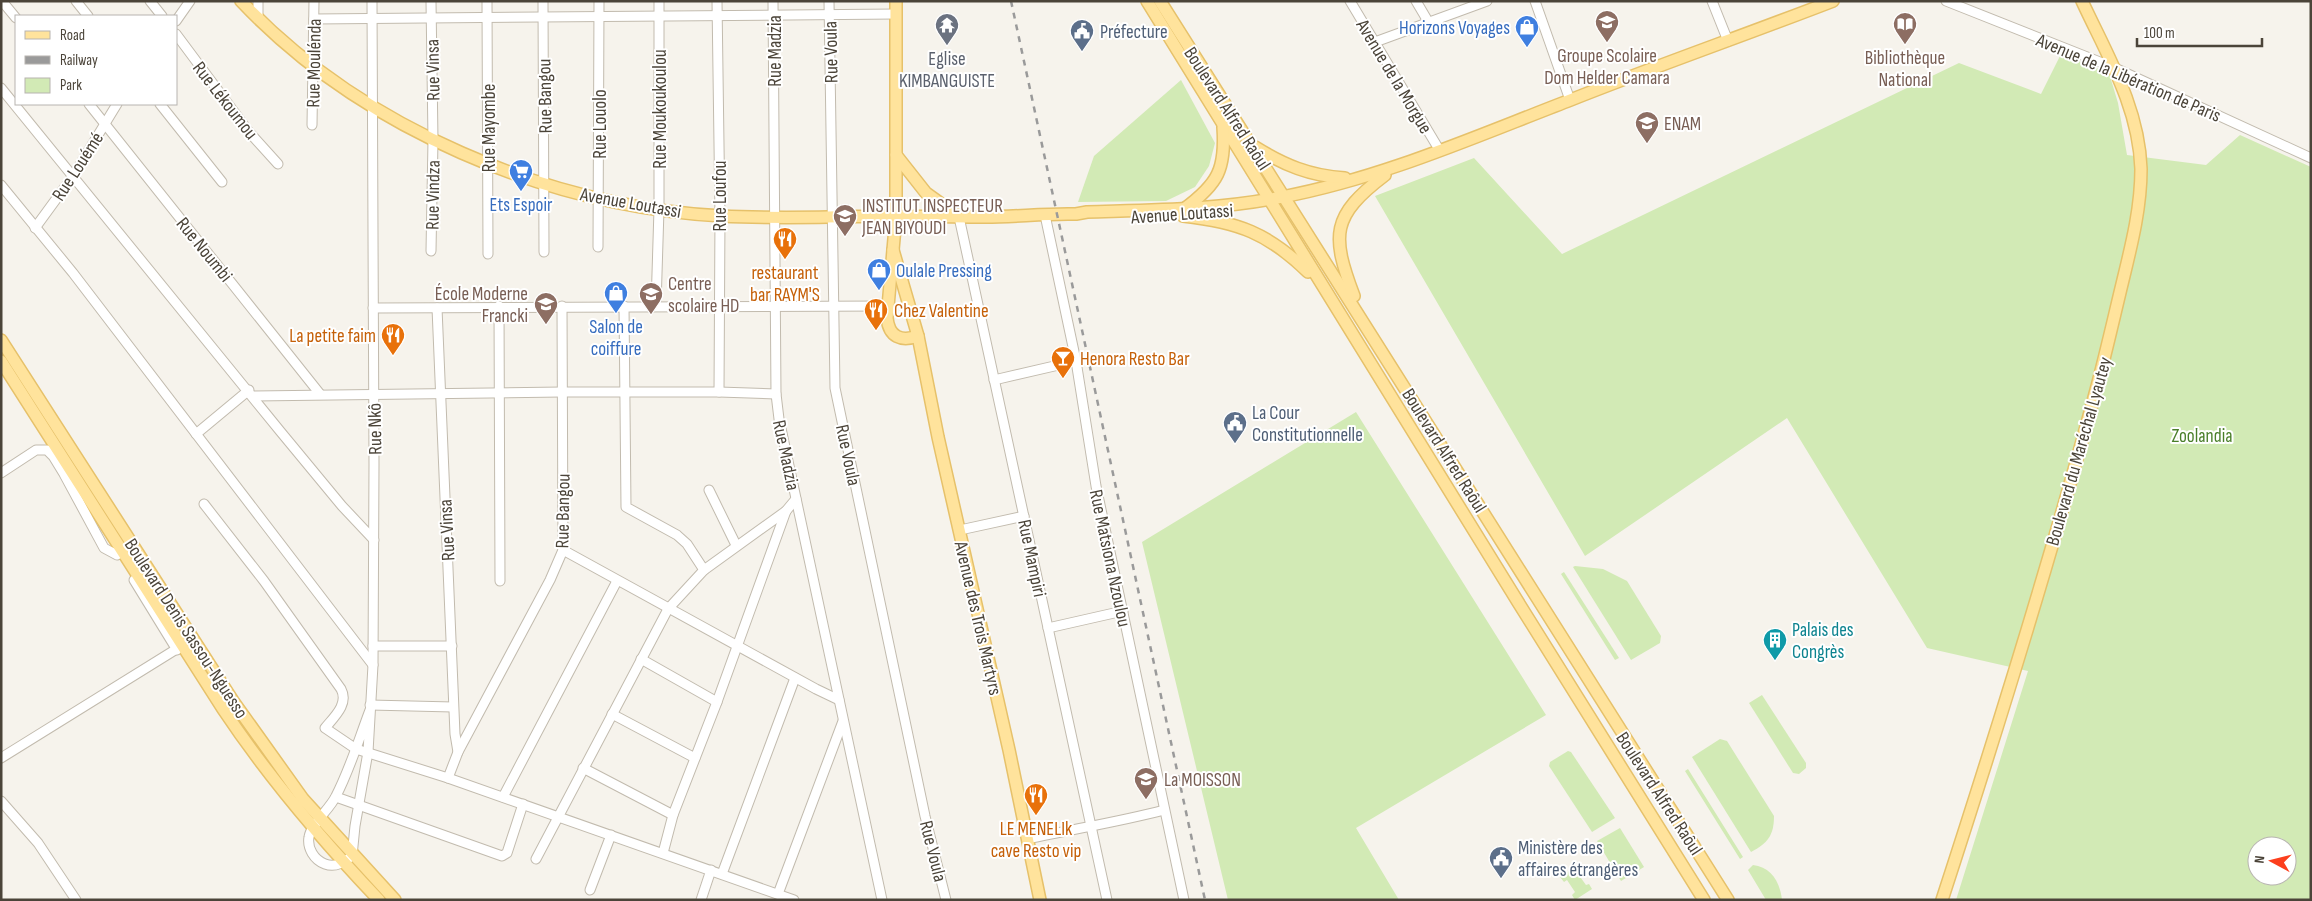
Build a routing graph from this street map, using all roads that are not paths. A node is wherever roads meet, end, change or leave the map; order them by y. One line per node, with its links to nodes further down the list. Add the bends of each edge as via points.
1 (2, 1): 33 (street)
2 (76, 1): 29 (street)
3 (150, 1): 30 (street)
4 (190, 1): 37 (street)
5 (240, 1): 42 (main road, Avenue Loutassi)
6 (258, 1): 42 (street)
7 (314, 1): 43 (street, Rue Moulénda)
8 (372, 1): 38 (street, Rue Nkô)
9 (431, 1): 39 (street, Rue Vinsa)
10 (487, 1): 40 (street, Rue Mayombe)
11 (543, 1): 41 (street, Rue Bangou)
12 (599, 1): 34 (street, Rue Louolo)
13 (659, 1): 35 (street, Rue Moukoukoulou)
14 (717, 1): 36 (street, Rue Loufou)
15 (774, 1): 32 (street, Rue Madzia)
16 (829, 1): 31 (street, Rue Voula)
17 (896, 1): 28 (main road, Avenue des Trois Martyrs)
18 (1147, 1): 57 (main road, Boulevard Alfred Raôul)
19 (1160, 1): 60 (main road, Boulevard Alfred Raôul)
20 (1350, 1): 47 (street, Avenue de la Morgue)
21 (1416, 1): 44 (street)
22 (1487, 1): 44 (street)
23 (1535, 1): 51 (street)
24 (1712, 1): 46 (street)
25 (1833, 1): 46 (main road, Avenue Loutassi)
26 (1946, 1): 49 (street, Avenue de la Libération de Paris)
27 (2082, 1): 49 (main road, Boulevard du Maréchal Lyautey)
28 (896, 14): 31 (street); 62 (main road, Avenue des Trois Martyrs)
29 (87, 15)
30 (161, 15)
31 (829, 15): 32 (street); 80 (street, Rue Voula)
32 (774, 16): 36 (street); 82 (street, Rue Madzia)
33 (15, 17)
34 (599, 17): 35 (street); 41 (street); 72 (street, Rue Louolo)
35 (659, 17): 36 (street); 75 (street, Rue Moukoukoulou)
36 (718, 17): 78 (street, Rue Loufou)
37 (178, 18)
38 (372, 18): 39 (street); 43 (street); 55 (street, Rue Nkô)
39 (431, 18): 40 (street); 59 (street, Rue Vinsa)
40 (488, 18): 41 (street); 65 (street, Rue Mayombe)
41 (543, 18): 70 (street, Rue Bangou)
42 (258, 19): 48 (main road, Avenue Loutassi)
43 (314, 19): 48 (street, Rue Moulénda)
44 (1428, 23): 47 (street)
45 (178, 37): 64 (street, Rue Lékoumou, via 249,132)
46 (1728, 41): 51 (main road, Avenue Loutassi)
47 (1376, 42): 61 (street, Avenue de la Morgue)
48 (314, 66): 55 (main road, Avenue Loutassi); 58 (street, Rue Moulénda)
49 (2115, 68): 63 (street, Avenue de la Libération de Paris); 184 (main road, Boulevard du Maréchal Lyautey, via 2131,111 2139,150 2140,196 2134,232 2083,437)
50 (1, 88): 67 (street)
51 (1570, 100): 61 (main road, Avenue Loutassi)
52 (90, 105): 56 (street, Rue Noumbi)
53 (116, 105): 56 (street, Rue Louémé)
54 (161, 105): 69 (street)
55 (373, 106): 59 (main road, Avenue Loutassi); 96 (street, Rue Nkô)
56 (105, 122): 67 (street, Rue Louémé); 111 (street, Rue Noumbi)
57 (1223, 123): 74 (main road, Boulevard Alfred Raôul); 76 (main road, via 1224,160 1218,174)
58 (312, 125)
59 (433, 140): 65 (main road, Avenue Loutassi); 86 (street, Rue Vindza)
60 (1251, 144): 68 (main road, via 1296,170 1318,176); 73 (main road, Boulevard Alfred Raôul)
61 (1440, 151): 66 (main road, Avenue Loutassi)
62 (896, 155): 79 (main road, Avenue des Trois Martyrs); 81 (main road, via 926,193)
63 (2311, 158)
64 (278, 164)
65 (488, 164): 70 (main road, Avenue Loutassi); 88 (street, Rue Mayombe)
66 (1394, 167): 68 (main road, Avenue Loutassi); 100 (main road, via 1367,188 1350,207 1340,225 1341,262)
67 (73, 176): 83 (street, Rue Louémé); 109 (street)
68 (1361, 179): 73 (main road, Avenue Loutassi, via 1336,189)
69 (222, 182)
70 (545, 184): 72 (main road, Avenue Loutassi); 87 (street, Rue Bangou)
71 (1, 185): 83 (street)
72 (599, 197): 75 (main road, Avenue Loutassi); 84 (street, Rue Louolo)
73 (1287, 200): 74 (main road, Avenue Loutassi); 100 (main road, Boulevard Alfred Raôul)
74 (1271, 203): 76 (main road, Avenue Loutassi); 89 (main road, Boulevard Alfred Raôul)
75 (659, 209): 78 (main road, Avenue Loutassi); 93 (street, Rue Moukoukoulou)
76 (1183, 213): 77 (main road, Avenue Loutassi); 89 (main road, via 1248,230 1283,250)
77 (1045, 215): 81 (main road, Avenue Loutassi); 104 (street, Rue Matsiona Nzoulou)
78 (720, 216): 82 (main road, Avenue Loutassi); 98 (street, Rue Loufou)
79 (896, 216): 80 (main road, Avenue Loutassi); 81 (main road, Avenue Loutassi); 85 (main road, Avenue des Trois Martyrs)
80 (832, 217): 82 (main road, Avenue Loutassi); 99 (street, Rue Voula)
81 (959, 217): 105 (street, Rue Mampiri)
82 (775, 218): 94 (street, Rue Madzia)
83 (35, 228): 115 (street)
84 (598, 247)
85 (893, 250): 95 (main road, Avenue des Trois Martyrs); 101 (main road, Avenue des Trois Martyrs)
86 (431, 251)
87 (544, 252)
88 (488, 254)
89 (1322, 284): 182 (main road, Boulevard Alfred Raôul)
90 (499, 306): 91 (street); 97 (street); 110 (street)
91 (562, 306): 92 (street); 106 (street, Rue Bangou)
92 (624, 306): 93 (street); 107 (street)
93 (656, 306): 98 (street)
94 (776, 306): 98 (street); 99 (street); 112 (street, Rue Madzia)
95 (887, 306): 99 (street); 101 (main road, Avenue des Trois Martyrs, via 891,333 907,338)
96 (373, 308): 97 (street); 113 (street, Rue Nkô)
97 (437, 308): 114 (street, Rue Vinsa)
98 (719, 308): 108 (street, Rue Loufou)
99 (833, 308): 178 (street, Rue Voula, via 835,388 924,816)
100 (1362, 318): 183 (main road, Boulevard Alfred Raôul)
101 (918, 336): 122 (main road, Avenue des Trois Martyrs)
102 (1, 340): 161 (main road, Boulevard Denis Sassou-Nguesso, via 233,701)
103 (1, 361): 126 (main road, Boulevard Denis Sassou-Nguesso)
104 (1076, 361): 105 (street); 131 (street, Rue Matsiona Nzoulou, via 1096,486)
105 (994, 380): 121 (street, Rue Mampiri)
106 (562, 392): 107 (street); 110 (street); 125 (street, Rue Bangou)
107 (626, 392): 108 (street); 127 (street, via 626,507 678,535)
108 (719, 392): 112 (street)
109 (251, 393): 111 (street); 115 (street); 123 (street, via 342,506)
110 (501, 393): 114 (street); 128 (street)
111 (320, 394): 113 (street)
112 (776, 394): 118 (street, Rue Madzia)
113 (374, 395): 114 (street); 123 (street, Rue Nkô)
114 (439, 395): 134 (street, Rue Vinsa)
115 (196, 434): 138 (street)
116 (1, 473): 126 (street, via 36,450 50,453 100,541 107,550)
117 (709, 490): 124 (street)
118 (796, 499): 120 (street); 140 (street, Rue Madzia)
119 (204, 504): 146 (street, via 341,689 345,698 343,704 325,728)
120 (786, 511): 124 (street); 135 (street)
121 (1024, 516): 122 (street); 132 (street, Rue Mampiri)
122 (960, 530): 164 (main road, Avenue des Trois Martyrs)
123 (374, 540): 133 (street, Rue Nkô)
124 (736, 545): 127 (street)
125 (563, 550): 129 (street); 148 (street, Rue Bangou)
126 (120, 553): 136 (main road, Boulevard Denis Sassou-Nguesso)
127 (704, 570): 130 (street)
128 (500, 581)
129 (617, 581): 130 (street); 154 (street)
130 (668, 609): 135 (street); 137 (street)
131 (1123, 611): 132 (street); 158 (street, Rue Matsiona Nzoulou)
132 (1048, 628): 162 (street, Rue Mampiri)
133 (373, 646): 134 (street); 138 (street, Rue Nkô)
134 (452, 646): 142 (street, Rue Vinsa)
135 (737, 646): 139 (street); 141 (street)
136 (180, 647): 149 (street); 161 (main road, Boulevard Denis Sassou-Nguesso, via 260,762)
137 (641, 660): 141 (street); 144 (street)
138 (373, 665): 143 (street, Rue Nkô)
139 (795, 678): 140 (street); 169 (street)
140 (839, 700): 145 (street, Rue Madzia)
141 (717, 702): 150 (street)
142 (454, 707): 143 (street); 148 (street, Rue Vinsa)
143 (370, 708): 146 (street); 147 (street, Rue Nkô)
144 (612, 714): 150 (street); 151 (street)
145 (843, 720): 171 (street); 177 (street, Rue Madzia)
146 (356, 749): 147 (street); 153 (street)
147 (368, 752): 152 (street); 157 (street, Rue Nkô)
148 (458, 752): 152 (street, Rue Bangou)
149 (1, 758)
150 (695, 758): 159 (street)
151 (583, 768): 159 (street); 160 (street)
152 (448, 778): 154 (street)
153 (336, 797): 157 (street); 161 (street)
154 (503, 797): 156 (street)
155 (1, 801): 172 (street, via 38,843)
156 (523, 804): 157 (street, via 507,853 502,856); 160 (street)
157 (358, 806): 166 (street, Rue Nkô)
158 (1164, 810): 162 (street); 181 (street, Rue Matsiona Nzoulou)
159 (672, 815): 165 (street)
160 (557, 816): 163 (street); 167 (street)
161 (316, 823): 166 (main road, Boulevard Denis Sassou-Nguesso); 166 (street, via 308,841 313,855 329,865)
162 (1091, 825): 164 (street); 180 (street, Rue Mampiri)
163 (610, 835): 165 (street); 170 (street)
164 (1028, 839): 179 (main road, Avenue des Trois Martyrs)
165 (663, 853): 168 (street)
166 (348, 859): 173 (main road, Boulevard Denis Sassou-Nguesso); 174 (main road, Boulevard Denis Sassou-Nguesso)
167 (536, 859)
168 (711, 870): 169 (street); 175 (street)
169 (722, 874): 171 (street)
170 (590, 890)
171 (778, 894): 176 (street)
172 (76, 900)
173 (379, 900)
174 (395, 900)
175 (701, 900)
176 (794, 900)
177 (882, 900)
178 (946, 900)
179 (1040, 900)
180 (1107, 900)
181 (1184, 900)
182 (1704, 900)
183 (1728, 900)
184 (1942, 900)

